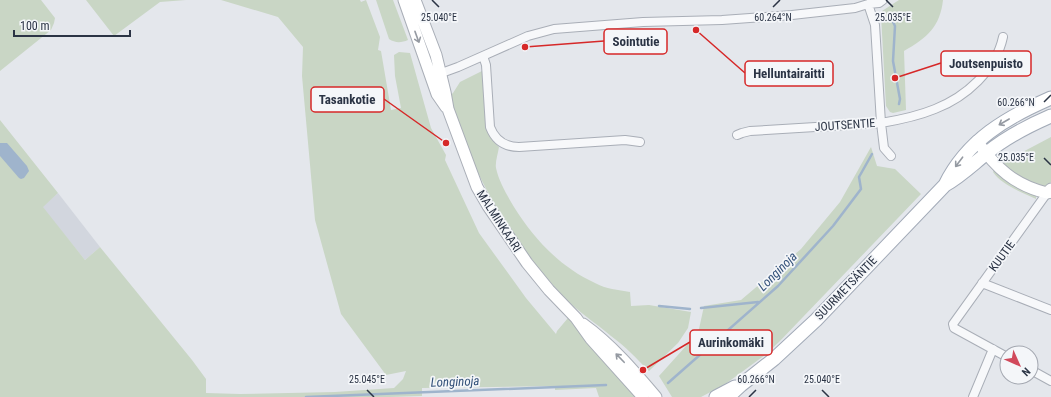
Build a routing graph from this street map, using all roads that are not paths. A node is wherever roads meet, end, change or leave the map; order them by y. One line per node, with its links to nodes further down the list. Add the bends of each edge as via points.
1 (404, 0): 7 (main road, MALMINKAARI, one-way to 7)
2 (415, 0): 7 (main road, MALMINKAARI, via 436,55)
3 (883, 0): 4 (street, via 879,3)
4 (871, 2): 6 (street, via 858,8 785,16 554,29 528,36); 10 (street, JOUTSENTIE)
5 (1003, 37): 10 (street, via 990,67 962,94 936,109)
6 (483, 56): 7 (street); 13 (street, via 486,65 490,127 493,135 505,144 519,147 625,140)
7 (436, 75): 20 (main road, MALMINKAARI, via 477,187 527,263)
8 (1051, 98): 12 (main road, SUURMETSÄNTIE, one-way to 12, via 1000,124)
9 (1051, 116): 14 (main road, SUURMETSÄNTIE, via 1027,127)
10 (881, 123): 11 (street, JOUTSENTIE, via 750,131); 15 (street, via 884,148)
11 (737, 135)
12 (977, 141): 14 (main road); 16 (main road, SUURMETSÄNTIE, one-way to 16, via 951,173)
13 (640, 142)
14 (986, 154): 16 (main road, SUURMETSÄNTIE); 17 (main road, via 1011,178 1032,188)
15 (892, 156)
16 (945, 185): 25 (main road, SUURMETSÄNTIE, via 816,320 774,359)
17 (1050, 192): 18 (street, KUUTIE)
18 (982, 283): 19 (street); 21 (street, KUUTIE, via 953,324 954,328)
19 (1051, 310)
20 (576, 318): 26 (main road, MALMINKAARI, via 591,339); 27 (main road, MALMINKAARI, one-way to 20, via 596,333)
21 (993, 349): 22 (street); 30 (street)
22 (999, 352)
23 (1039, 374): 24 (street)
24 (1051, 381)
25 (740, 385): 28 (main road, SUURMETSÄNTIE); 29 (main road, SUURMETSÄNTIE)
26 (643, 397)
27 (656, 397)
28 (716, 397)
29 (728, 397)
30 (973, 397)

